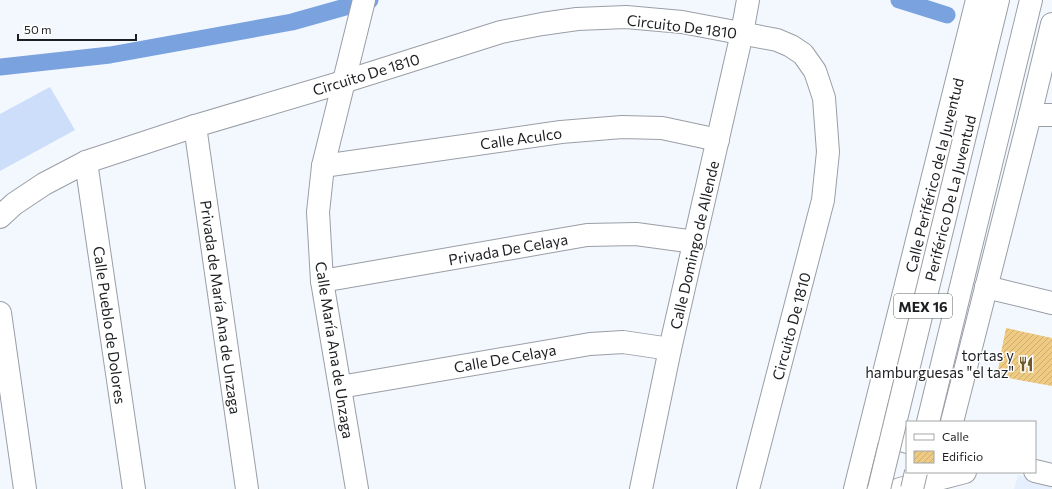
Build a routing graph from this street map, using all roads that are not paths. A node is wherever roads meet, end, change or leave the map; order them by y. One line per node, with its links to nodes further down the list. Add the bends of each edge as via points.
1 (748, 0): 6 (main road, Calle Domingo de Allende)
2 (977, 0): 25 (main road, Calle Periférico de la Juventud)
3 (998, 0): 39 (main road, Periférico De La Juventud / MEX 16, bridge)
4 (1030, 0): 23 (main road, Periférico De La Juventud / MEX 16)
5 (361, 9): 8 (main road, Calle María Ana de Unzaga)
6 (742, 33): 8 (main road, Circuito De 1810, via 682,22 633,18 578,19 501,32); 12 (main road, Calle Domingo de Allende); 37 (main road, Circuito De 1810, via 777,40 803,54 815,71 824,98 828,152 823,200)
7 (1050, 36): 9 (main road)
8 (343, 82): 11 (main road, Circuito De 1810); 14 (main road, Calle María Ana de Unzaga)
9 (1030, 115): 10 (main road); 18 (main road)
10 (1052, 115)
11 (195, 126): 13 (main road, Circuito De 1810); 34 (main road, Privada de María Ana de Unzaga)
12 (718, 140): 14 (main road, Calle Aculco, via 662,128 622,127 561,132); 16 (main road, Calle Domingo de Allende)
13 (86, 162): 15 (main road, Circuito De 1810, via 44,184); 33 (main road, Calle Pueblo de Dolores)
14 (323, 166): 17 (main road, Calle María Ana de Unzaga, via 318,212)
15 (0, 216)
16 (695, 242): 17 (main road, Privada De Celaya, via 636,234 587,235); 21 (main road, Calle Domingo de Allende)
17 (322, 281): 22 (main road, Calle María Ana de Unzaga)
18 (986, 287): 19 (main road); 24 (main road)
19 (1052, 302)
20 (0, 313): 32 (main road)
21 (670, 349): 22 (main road, Calle De Celaya, via 624,342 590,344); 36 (main road, Calle Domingo de Allende)
22 (340, 387): 35 (main road, Calle María Ana de Unzaga)
23 (928, 421)
24 (952, 421)
25 (872, 422): 26 (main road, via 885,434); 38 (main road, Calle Periférico de la Juventud)
26 (906, 442)
27 (1036, 471): 30 (main road)
28 (916, 473): 41 (main road, bridge)
29 (962, 473): 31 (main road)
30 (1052, 475)
31 (937, 480): 40 (main road)
32 (25, 489)
33 (134, 489)
34 (247, 489)
35 (357, 489)
36 (641, 489)
37 (748, 489)
38 (855, 489)
39 (879, 489)
40 (900, 489)
41 (912, 489)

